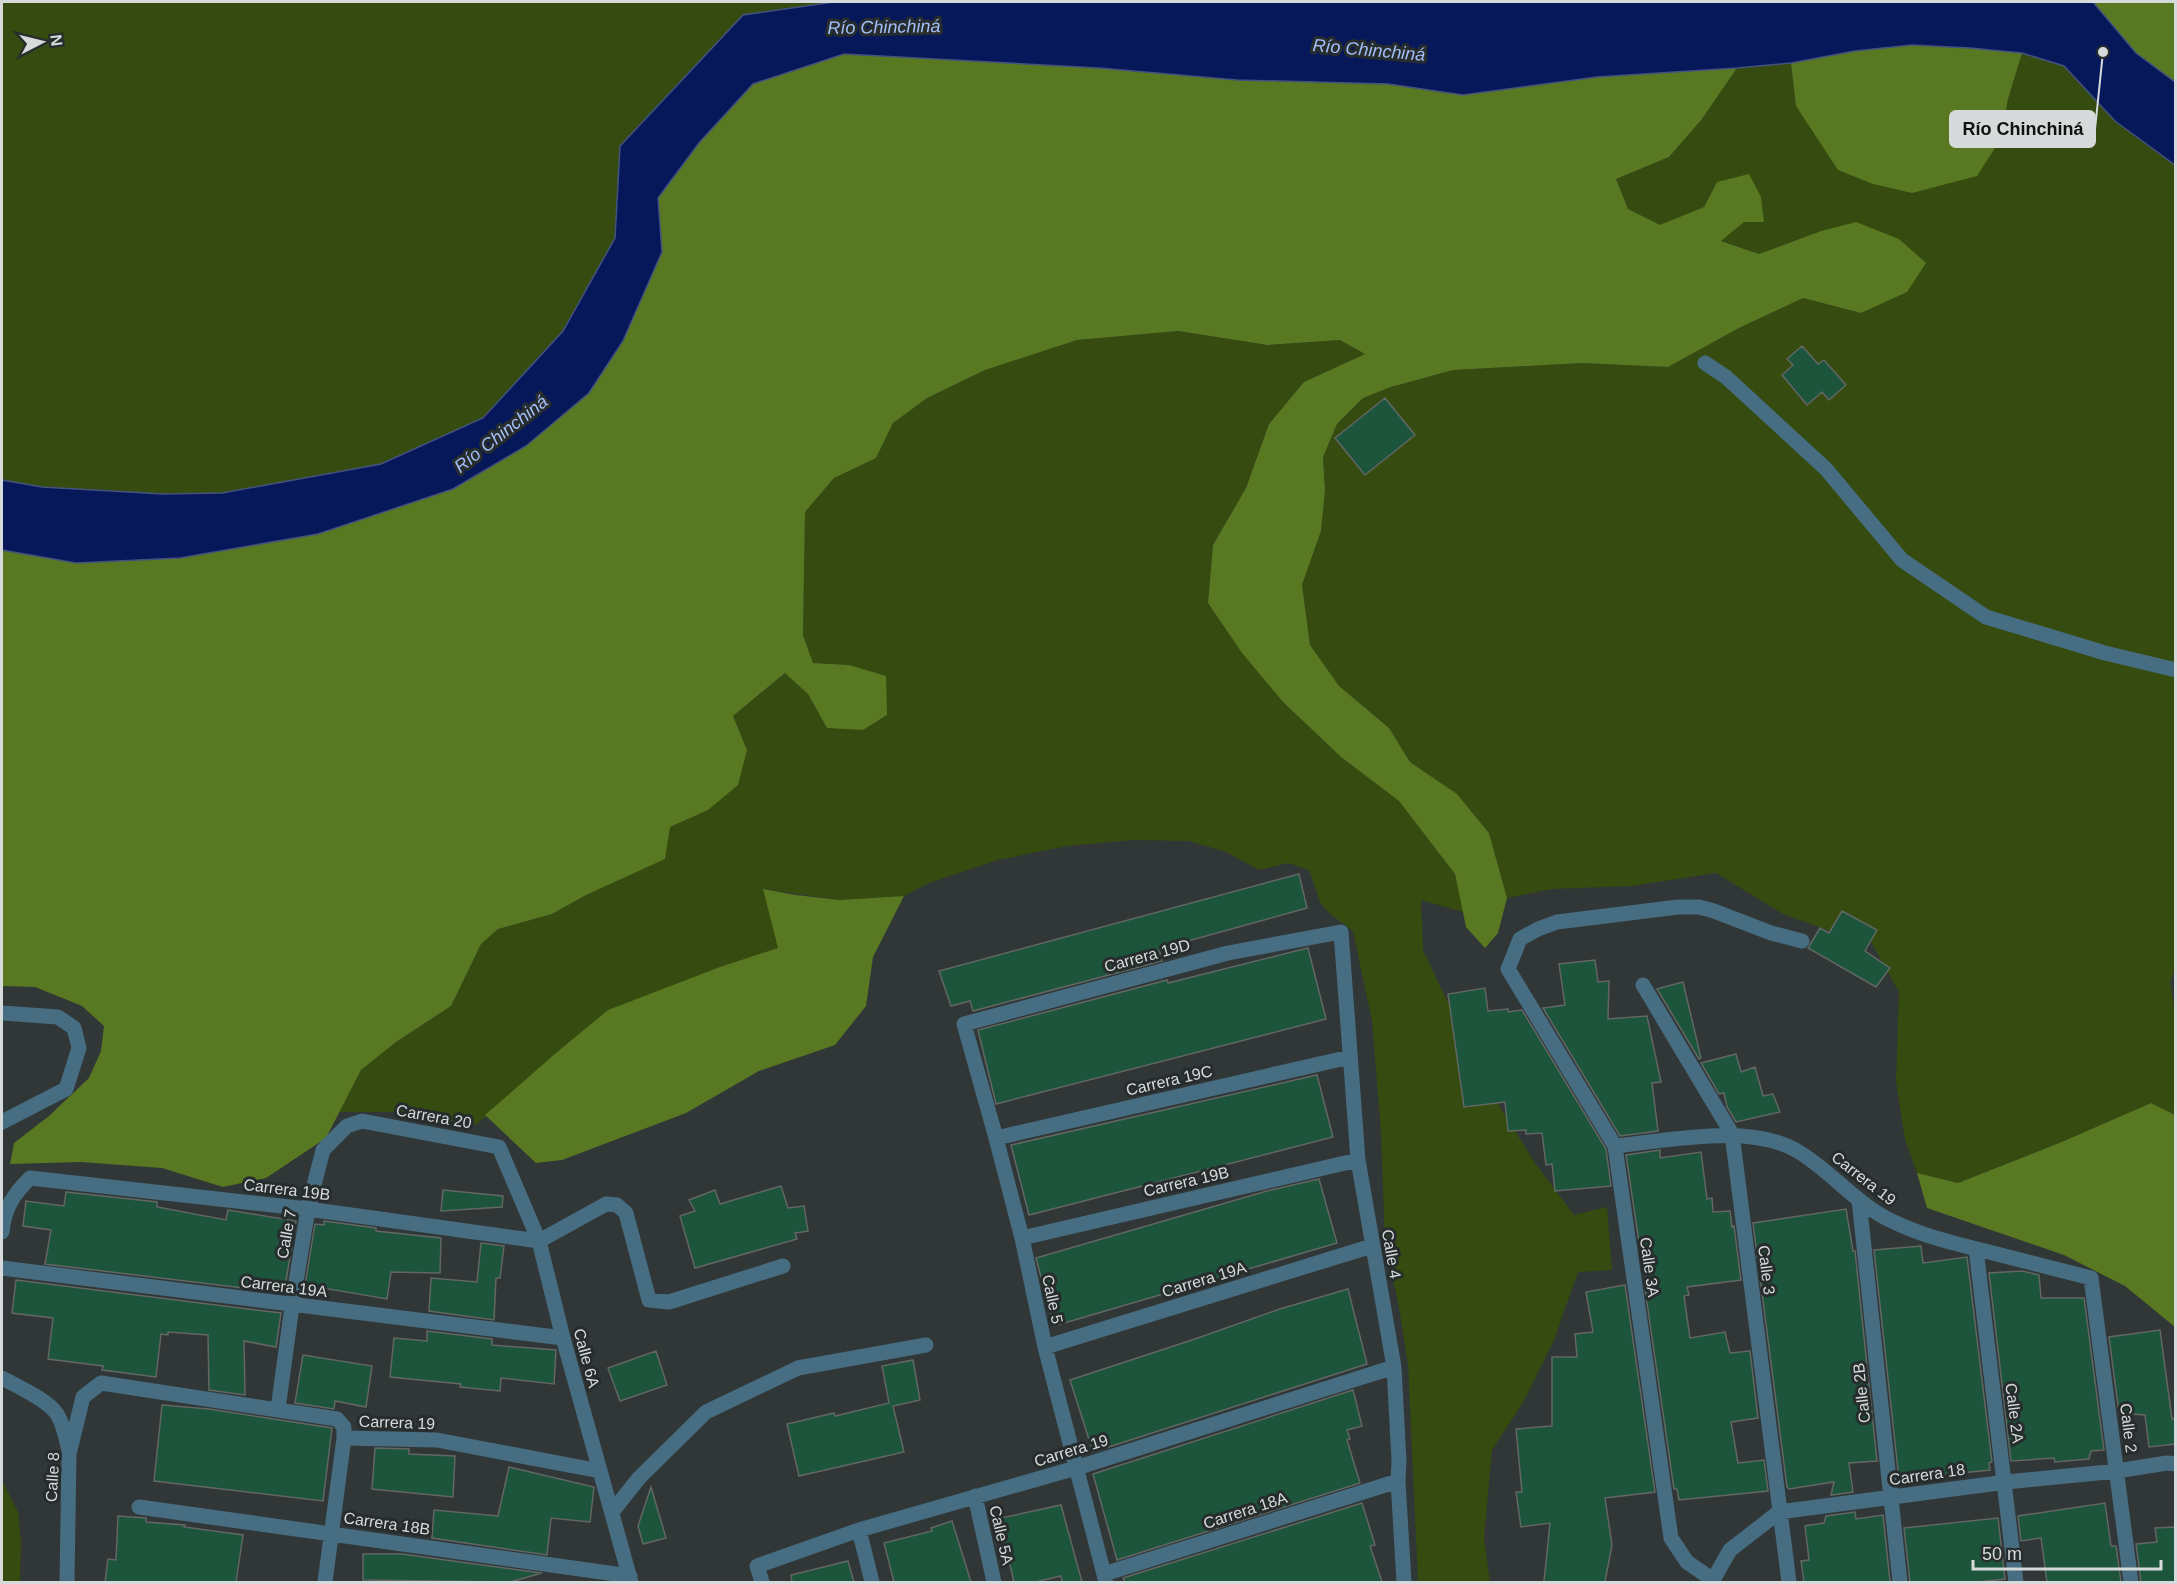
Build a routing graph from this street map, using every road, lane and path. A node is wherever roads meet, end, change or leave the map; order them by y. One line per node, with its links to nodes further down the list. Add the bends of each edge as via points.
1 (1705, 363): 2 (street, via 1726,377 1826,469 1902,560 1986,617)
2 (2175, 670)
3 (1341, 932): 7 (street, Carrera 19D, via 1227,953); 8 (street, Calle 4)
4 (1802, 941): 13 (street, Calle 3A, via 1699,907 1557,922 1520,939 1508,969)
5 (1643, 985): 11 (street, Calle 3)
6 (2, 1013): 10 (street, via 58,1017 74,1028 79,1048 66,1089)
7 (964, 1024): 12 (street, Calle 5)
8 (1350, 1057): 12 (street, Carrera 19C); 15 (street, Calle 4)
9 (362, 1121): 14 (street, Carrera 20); 17 (street, Calle 7, via 347,1126 323,1150)
10 (2, 1122)
11 (1732, 1134): 13 (street, Carrera 19); 16 (street, Carrera 19, via 1797,1150); 46 (street, Calle 3)
12 (996, 1138): 19 (street, Calle 5)
13 (1615, 1146): 52 (street, Calle 3A, via 1671,1538 1687,1562)
14 (499, 1147): 20 (street, Calle 6A)
15 (1358, 1160): 19 (street, Carrera 19B); 21 (street, Calle 4)
16 (1859, 1200): 22 (street, Carrera 19, via 1891,1221 1926,1236); 43 (street, Calle 2B)
17 (308, 1209): 18 (street, Carrera 19B, via 30,1178 14,1194); 20 (street, Carrera 19B); 26 (street, Calle 7)
18 (2, 1232)
19 (1022, 1238): 29 (street, Calle 5)
20 (539, 1241): 23 (street, via 606,1204 617,1205 626,1213 649,1300 669,1302); 27 (street, Calle 6A)
21 (1372, 1246): 29 (street, Carrera 19A); 30 (street, Calle 4)
22 (1977, 1249): 25 (street, Carrera 19); 41 (street, Calle 2A)
23 (783, 1266)
24 (2, 1268): 26 (street, Carrera 19A)
25 (2091, 1278): 39 (street, Calle 2)
26 (292, 1306): 27 (street, Carrera 19A); 33 (street, Calle 7)
27 (563, 1338): 38 (street, Calle 6A)
28 (926, 1345): 45 (street, via 798,1368 706,1412)
29 (1046, 1347): 37 (street, Calle 5)
30 (1394, 1367): 37 (street, Carrera 19); 40 (street, Calle 4)
31 (2, 1378): 35 (street, via 56,1413)
32 (100, 1383): 33 (street, Carrera 19); 35 (street, Calle 8, via 83,1397)
33 (278, 1409): 34 (street, Carrera 19, via 338,1419 344,1427)
34 (344, 1438): 38 (street, Carrera 19, via 437,1440); 48 (street)
35 (69, 1454): 53 (street, Calle 8)
36 (2175, 1464): 39 (street, Carrera 18)
37 (1076, 1468): 42 (street, Carrera 19); 49 (street, Calle 5)
38 (600, 1471): 45 (street, Calle 6A)
39 (2116, 1472): 41 (street, Carrera 18); 61 (street, Calle 2)
40 (1398, 1481): 49 (street, Carrera 18A); 51 (street, Calle 4)
41 (2006, 1482): 43 (street, Carrera 18); 60 (street, Calle 2A)
42 (975, 1496): 47 (street, Carrera 19); 57 (street, Calle 5A)
43 (1890, 1497): 46 (street, Carrera 18); 59 (street, Calle 2B)
44 (139, 1507): 48 (street, Carrera 18B)
45 (612, 1512): 50 (street, Calle 6A)
46 (1779, 1512): 52 (street, via 1730,1550); 58 (street, Calle 3)
47 (859, 1530): 55 (street, Carrera 19, via 757,1566); 56 (street)
48 (333, 1533): 50 (street, Carrera 18B); 54 (street)
49 (1105, 1578)
50 (630, 1579)
51 (1402, 1581)
52 (1713, 1581)
53 (66, 1582)
54 (326, 1582)
55 (762, 1582)
56 (873, 1582)
57 (994, 1582)
58 (1789, 1582)
59 (1900, 1582)
60 (2016, 1582)
61 (2131, 1582)

